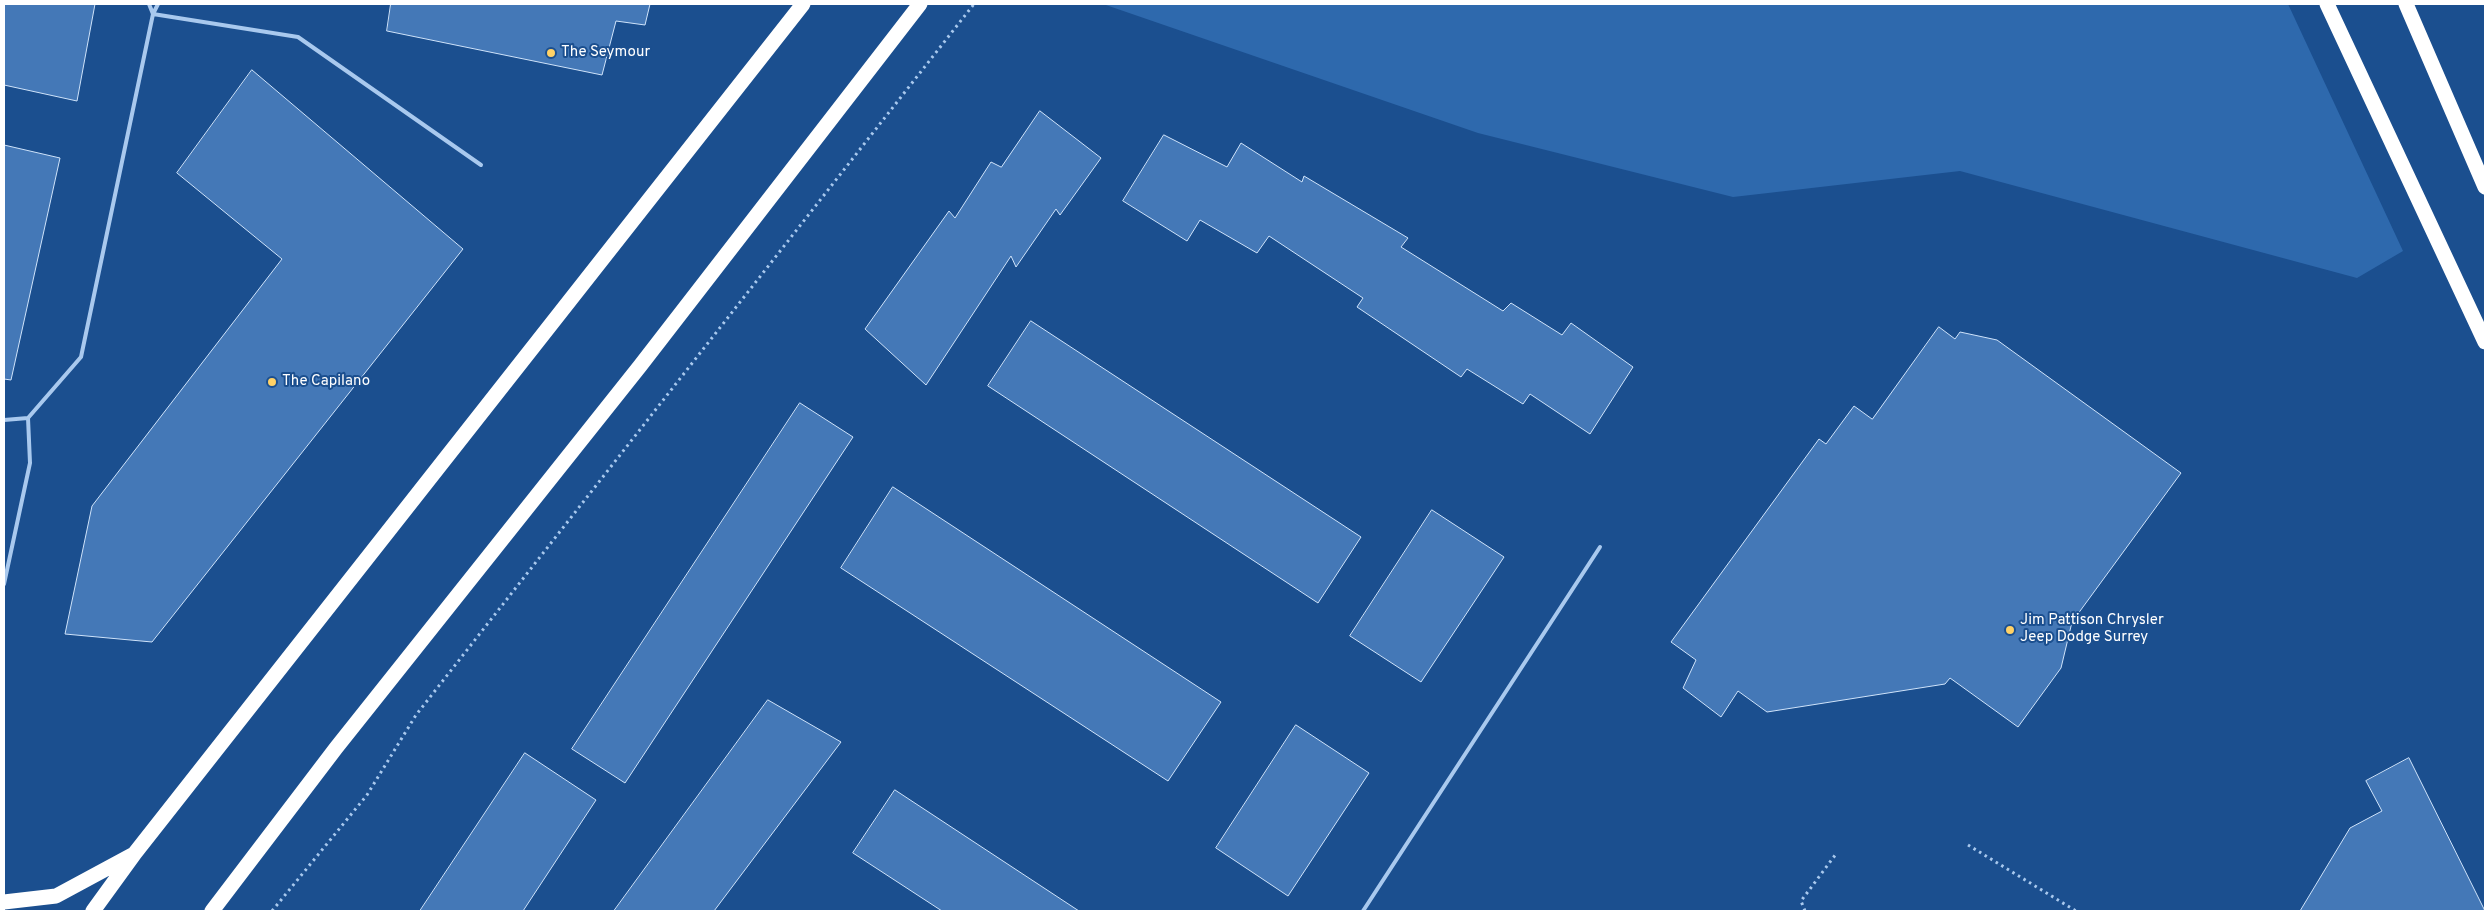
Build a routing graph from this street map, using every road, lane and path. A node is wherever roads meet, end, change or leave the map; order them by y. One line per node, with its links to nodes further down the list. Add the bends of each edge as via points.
1 (149, 4): 8 (lane)
2 (158, 4): 8 (lane)
3 (803, 4): 17 (highway)
4 (920, 4): 21 (highway, via 640,366 336,748)
5 (974, 4): 22 (path, via 416,715 367,795)
6 (2327, 4): 11 (highway)
7 (2406, 4): 10 (highway)
8 (153, 14): 9 (lane, via 298,37); 12 (lane, via 81,357)
9 (481, 165)
10 (2485, 187)
11 (2485, 342)
12 (28, 418): 13 (lane); 15 (lane, via 30,463)
13 (4, 420)
14 (1600, 547): 23 (lane)
15 (4, 584)
16 (1968, 845): 25 (path)
17 (135, 853): 19 (highway, via 56,896); 20 (highway)
18 (1836, 854): 24 (path, via 1801,901)
19 (4, 902)
20 (93, 911)
21 (212, 911)
22 (272, 911)
23 (1363, 911)
24 (1805, 911)
25 (2076, 911)

